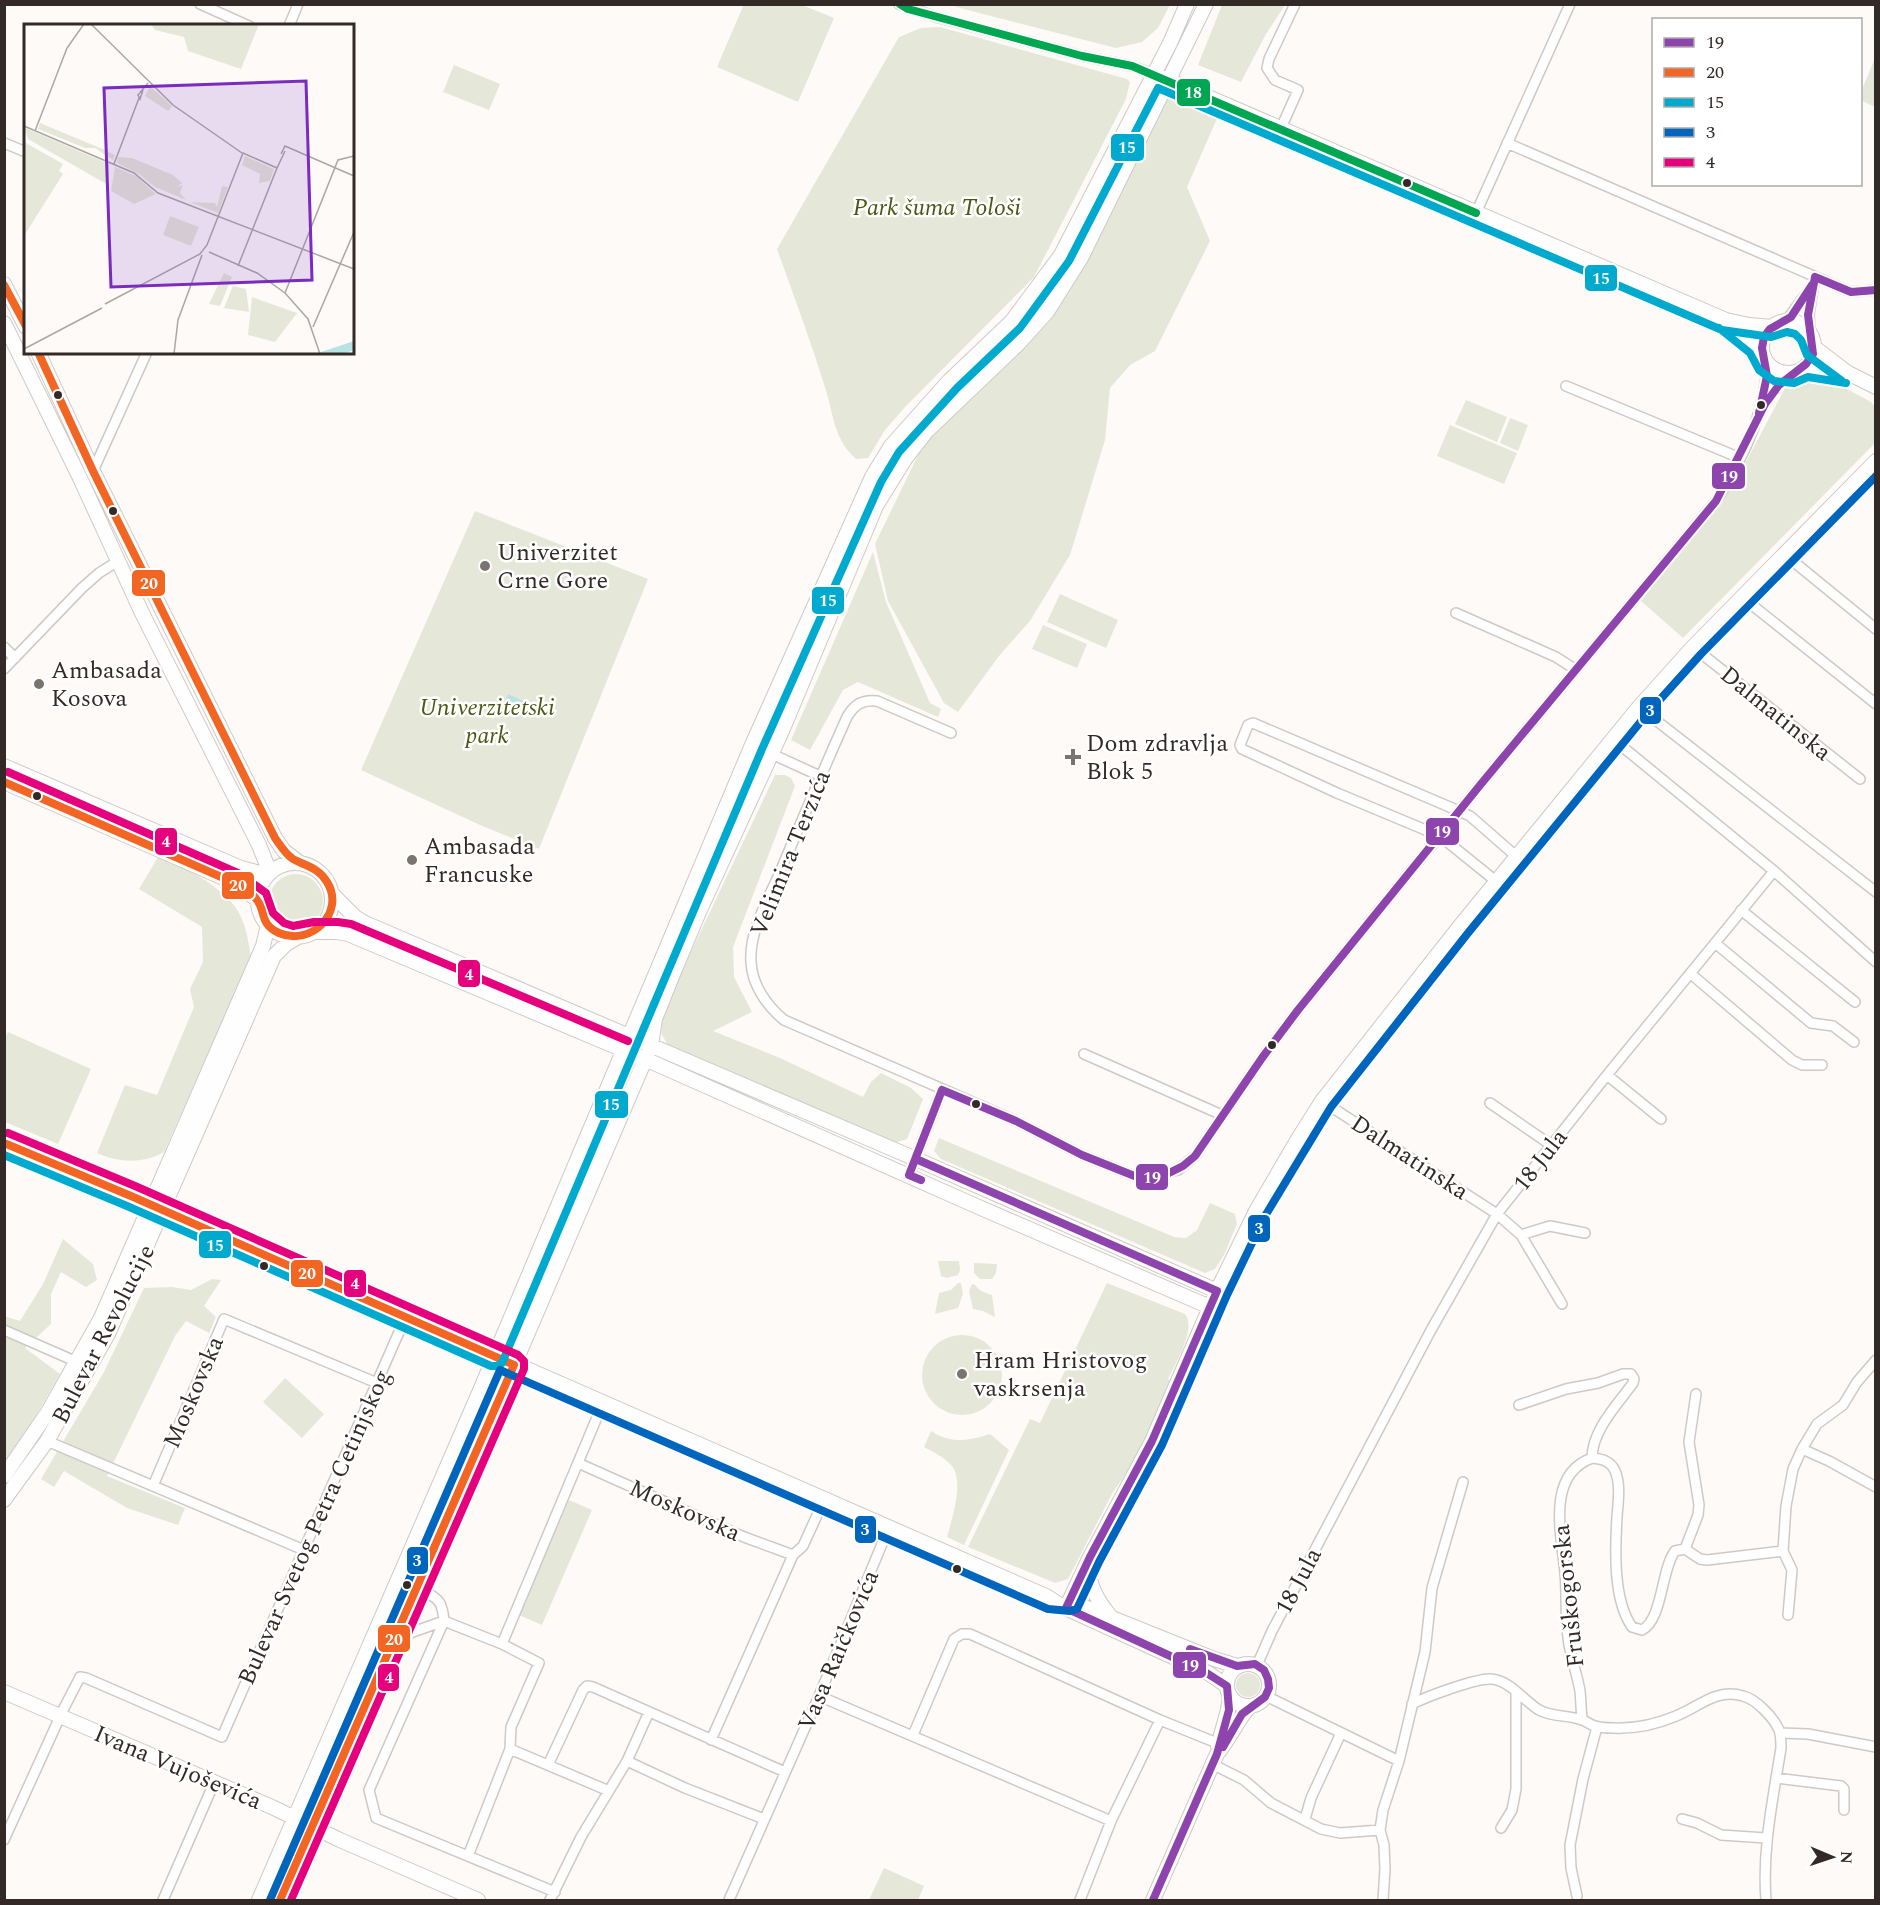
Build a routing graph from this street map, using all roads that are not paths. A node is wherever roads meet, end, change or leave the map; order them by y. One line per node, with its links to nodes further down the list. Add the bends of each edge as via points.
1 (201, 4): 8 (street)
2 (298, 4): 9 (street)
3 (1187, 4): 10 (main road)
4 (1206, 4): 11 (main road)
5 (1295, 4): 12 (street, via 1267,68 1275,80 1298,90)
6 (1569, 4): 14 (street)
7 (906, 6): 10 (street)
8 (245, 24)
9 (290, 24)
10 (1153, 74): 11 (main road); 52 (main road, via 1061,255 1012,321 949,381 891,446 872,477)
11 (1170, 81): 12 (main road); 53 (main road, via 1081,258 1047,312 926,432 887,484)
12 (1281, 128): 16 (main road)
13 (4, 143): 15 (street)
14 (1507, 143): 16 (street); 17 (street)
15 (24, 151)
16 (1476, 213): 20 (main road)
17 (1813, 281): 19 (street, via 1851,292); 21 (street); 25 (street, via 1809,314)
18 (4, 284): 23 (main road)
19 (1875, 290)
20 (1726, 320): 24 (main road); 28 (main road, via 1752,340)
21 (1786, 321): 24 (main road); 25 (main road, via 1800,324)
22 (4, 323): 39 (main road)
23 (24, 323)
24 (1772, 327): 28 (main road, via 1764,338)
25 (1812, 340): 29 (main road); 31 (main road)
26 (39, 354): 37 (main road)
27 (146, 354): 37 (street)
28 (1765, 357): 30 (main road, via 1778,371); 34 (street, via 1766,386)
29 (1806, 366): 30 (main road); 31 (main road)
30 (1793, 373): 34 (street, via 1774,389)
31 (1848, 373): 33 (main road)
32 (1566, 386): 35 (street)
33 (1875, 387)
34 (1758, 415): 35 (street)
35 (1740, 458): 47 (street, via 1706,515)
36 (1874, 467): 38 (main road, Dalmatinska)
37 (93, 471): 61 (main road, via 275,838)
38 (1783, 554): 40 (main road, Dalmatinska); 42 (street)
39 (118, 561): 45 (street, via 82,588); 63 (main road, via 259,845)
40 (1742, 597): 44 (main road, Dalmatinska); 48 (street)
41 (1456, 613): 47 (street, via 1556,657)
42 (1875, 629)
43 (4, 647): 45 (street)
44 (1693, 647): 49 (main road, Dalmatinska); 56 (street, Dalmatinska)
45 (15, 658): 46 (street)
46 (4, 669)
47 (1576, 670): 58 (street)
48 (1875, 704)
49 (1639, 707): 51 (main road, Dalmatinska); 65 (street)
50 (951, 733): 55 (street, Velimira Terzića, via 877,701 866,701 854,706 847,717)
51 (1613, 739): 60 (main road, Dalmatinska); 62 (street)
52 (752, 745): 53 (street); 76 (main road)
53 (771, 753): 55 (street); 79 (main road, via 675,969 656,1016)
54 (4, 765): 63 (main road, via 240,868)
55 (820, 776): 83 (street, Velimira Terzića, via 753,936 753,977 772,1010 784,1020)
56 (1860, 779)
57 (4, 782): 67 (main road, via 235,883)
58 (1459, 811): 59 (street); 59 (street, via 1253,723 1248,725 1242,749); 60 (street)
59 (1440, 836): 64 (street); 86 (street, via 1298,1010)
60 (1517, 857): 64 (main road, Dalmatinska)
61 (300, 863): 63 (main road, via 284,864); 66 (main road, via 323,875)
62 (1774, 872): 68 (street, 18 Jula); 73 (street)
63 (268, 874): 67 (main road)
64 (1497, 882): 84 (main road, Dalmatinska)
65 (1875, 892)
66 (332, 894): 70 (main road, via 330,911); 76 (main road, via 365,923)
67 (258, 900): 69 (main road)
68 (1741, 910): 72 (street, 18 Jula); 75 (street)
69 (268, 925): 71 (main road, via 279,933); 92 (main road, Bulevar Revolucije, via 264,944)
70 (314, 932): 71 (main road); 78 (main road, via 348,934)
71 (298, 937): 93 (main road, Bulevar Revolucije, via 274,956)
72 (1715, 942): 74 (street, 18 Jula); 77 (street, via 1810,1023 1833,1026)
73 (1875, 962)
74 (1690, 974): 81 (street, via 1792,1060 1802,1065); 82 (street, 18 Jula)
75 (1855, 1002)
76 (630, 1037): 78 (main road); 79 (main road)
77 (1854, 1042)
78 (624, 1051): 79 (main road); 102 (main road)
79 (648, 1052): 90 (main road); 91 (main road); 105 (main road)
80 (1084, 1054): 86 (street)
81 (1822, 1065)
82 (1607, 1075): 87 (street); 89 (street, 18 Jula)
83 (942, 1090): 86 (street, Velimira Terzića, via 1137,1177 1178,1170 1187,1164); 90 (street)
84 (1322, 1101): 94 (street, Dalmatinska); 97 (main road, Dalmatinska, via 1257,1211)
85 (1490, 1103): 89 (street)
86 (1222, 1114)
87 (1661, 1119)
88 (4, 1143): 92 (street)
89 (1551, 1145): 94 (street, 18 Jula)
90 (916, 1159): 91 (street); 97 (main road)
91 (909, 1175): 99 (main road)
92 (150, 1204): 93 (main road); 104 (main road, Bulevar Revolucije, via 101,1318)
93 (164, 1210): 100 (main road); 110 (main road, Bulevar Revolucije, via 108,1334)
94 (1497, 1214): 96 (street, Dalmatinska); 133 (street, 18 Jula, via 1405,1378)
95 (1585, 1233): 96 (street, via 1550,1226)
96 (1521, 1235): 98 (street, Dalmatinska)
97 (1217, 1291): 99 (main road, Dalmatinska)
98 (1562, 1304)
99 (1210, 1307): 125 (main road, Dalmatinska, via 1152,1441)
100 (406, 1316): 102 (main road); 106 (street, Bulevar Svetog Petra Cetinjskog)
101 (4, 1330): 104 (street)
102 (495, 1356): 105 (main road); 163 (main road)
103 (1875, 1360): 111 (street, via 1843,1405 1817,1424)
104 (77, 1362): 114 (main road, Bulevar Revolucije)
105 (514, 1365): 108 (main road); 126 (main road)
106 (377, 1383): 116 (street, Moskovska, via 224,1319); 122 (street, Bulevar Svetog Petra Cetinjskog)
107 (1696, 1394): 121 (street, via 1689,1442 1699,1505)
108 (603, 1402): 113 (street); 119 (main road)
109 (1519, 1405): 112 (street, via 1631,1374 1633,1383 1598,1434)
110 (47, 1441): 116 (street); 118 (main road, Bulevar Revolucije)
111 (1802, 1449): 117 (street); 123 (street, via 1793,1469 1786,1506)
112 (1592, 1458): 121 (street, via 1606,1461 1616,1471 1615,1552 1623,1607 1632,1628 1642,1630 1648,1626 1671,1557 1675,1551); 144 (street, Fruškogorska, via 1577,1466 1569,1478 1559,1516 1567,1635 1580,1690)
113 (578, 1463): 124 (street, Moskovska); 132 (street)
114 (4, 1476)
115 (1463, 1482): 140 (street, via 1432,1588 1427,1640)
116 (153, 1486): 122 (street)
117 (1875, 1487)
118 (4, 1500)
119 (824, 1500): 120 (main road); 124 (street, via 803,1546)
120 (889, 1527): 127 (main road); 138 (street, Vasa Raičkovića)
121 (1685, 1549): 123 (street, via 1707,1560)
122 (304, 1550): 150 (street, Bulevar Svetog Petra Cetinjskog)
123 (1783, 1551): 128 (street, via 1792,1570)
124 (793, 1555): 151 (street)
125 (1090, 1557): 127 (main road, Dalmatinska); 129 (main road, via 1093,1590)
126 (418, 1587): 130 (street, via 440,1601); 131 (main road)
127 (1068, 1604): 129 (main road); 135 (main road, via 1208,1673)
128 (1788, 1615)
129 (1110, 1617): 134 (main road)
130 (444, 1621): 131 (street); 132 (street); 173 (street, via 369,1790 376,1818)
131 (393, 1639): 168 (main road)
132 (502, 1644): 153 (street, via 539,1662 511,1727)
133 (1257, 1665): 134 (main road); 139 (main road, via 1268,1678)
134 (1238, 1666): 135 (main road, via 1229,1674)
135 (1228, 1691): 141 (main road, via 1238,1704); 154 (main road)
136 (4, 1692): 143 (main road, Ivana Vujoševića)
137 (1516, 1692): 140 (street, via 1502,1682 1483,1680); 144 (street, via 1542,1712); 169 (street, via 1516,1789 1512,1810)
138 (819, 1696): 149 (street); 158 (street, Vasa Raičkovića)
139 (1266, 1696): 141 (main road); 147 (street)
140 (1413, 1704): 156 (street)
141 (1250, 1706): 154 (main road)
142 (649, 1712): 151 (street); 155 (street); 157 (street, via 587,1686)
143 (61, 1716): 150 (street, Ivana Vujoševića, via 83,1677); 160 (main road, Ivana Vujoševića); 172 (street, Ivana Vujoševića)
144 (1582, 1719): 146 (street)
145 (1160, 1720): 149 (street, via 963,1634 954,1639); 154 (street); 167 (street)
146 (1597, 1727): 148 (street, via 1636,1727 1677,1716 1719,1695 1738,1695 1759,1705); 175 (street, via 1582,1779 1570,1845)
147 (1341, 1733): 156 (street); 165 (street)
148 (1780, 1733): 152 (street, via 1808,1734); 159 (street)
149 (914, 1735): 167 (street)
150 (222, 1737)
151 (711, 1740): 158 (street)
152 (1875, 1747)
153 (510, 1749): 157 (street); 173 (street)
154 (1218, 1752): 165 (street, via 1270,1803); 182 (main road)
155 (627, 1761): 161 (street); 164 (street)
156 (1399, 1761): 170 (street)
157 (548, 1765): 161 (street)
158 (785, 1772): 164 (street, Vasa Raičkovića)
159 (1776, 1778): 162 (street, via 1841,1786); 171 (street)
160 (214, 1784): 163 (main road, Ivana Vujoševića); 176 (street)
161 (609, 1791): 174 (street)
162 (1844, 1810)
163 (296, 1818): 168 (main road, Ivana Vujoševića); 177 (main road)
164 (765, 1819): 180 (street, Vasa Raičkovića)
165 (1305, 1819): 170 (street, via 1321,1829 1340,1833)
166 (1682, 1819): 171 (street, via 1721,1835)
167 (1111, 1821): 181 (street)
168 (313, 1827): 178 (main road); 179 (main road, Ivana Vujoševića)
169 (1501, 1828)
170 (1380, 1830): 183 (street, via 1386,1857)
171 (1766, 1838): 184 (street)
172 (4, 1840)
173 (468, 1856): 174 (street)
174 (552, 1896)
175 (1577, 1896)
176 (163, 1900)
177 (259, 1900)
178 (280, 1900)
179 (478, 1900)
180 (729, 1900)
181 (1080, 1900)
182 (1153, 1900)
183 (1383, 1900)
184 (1766, 1900)

